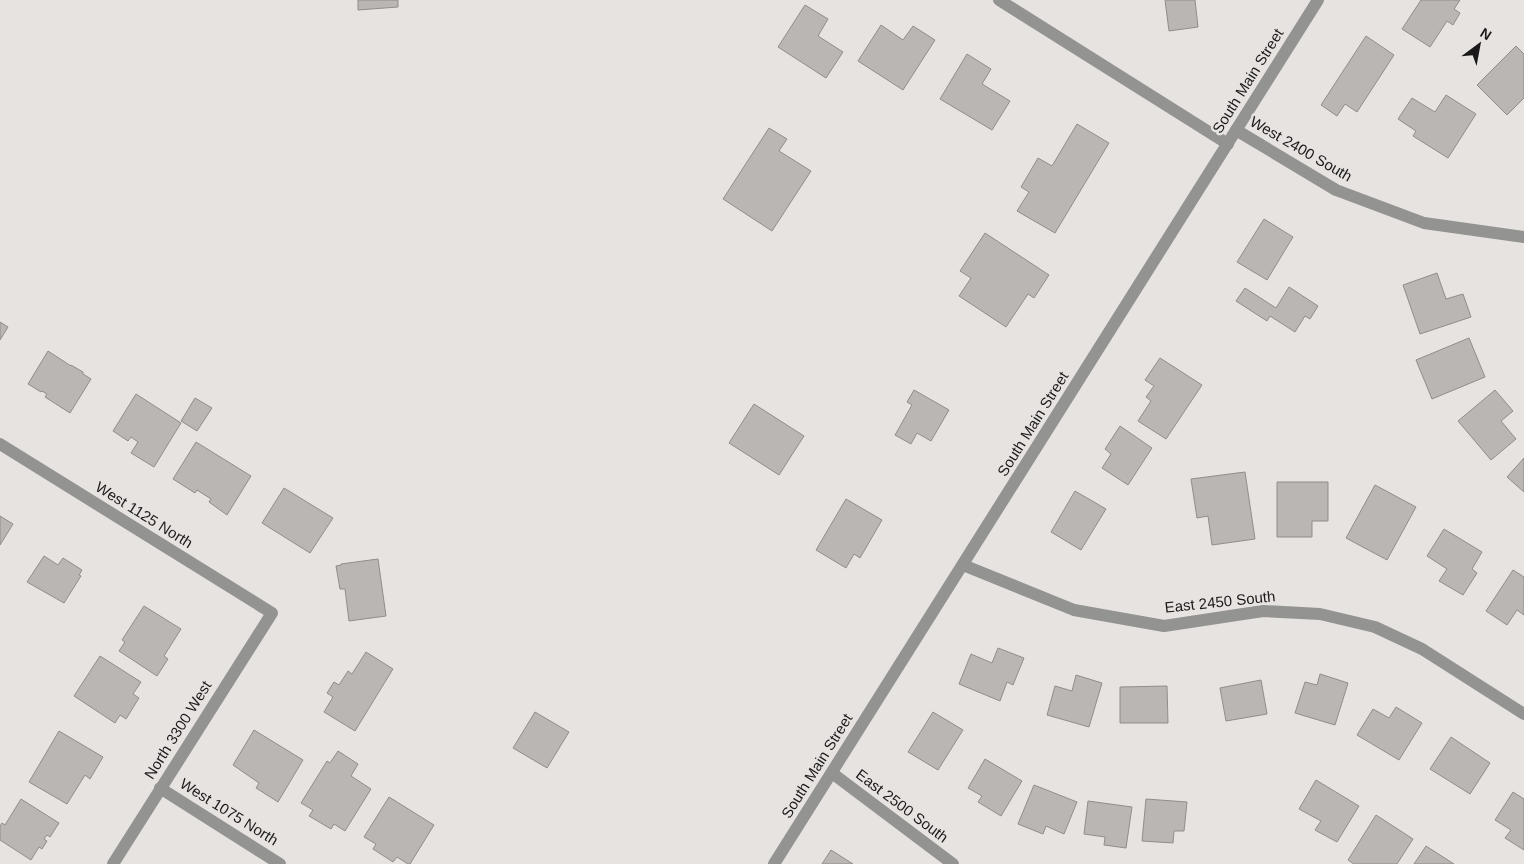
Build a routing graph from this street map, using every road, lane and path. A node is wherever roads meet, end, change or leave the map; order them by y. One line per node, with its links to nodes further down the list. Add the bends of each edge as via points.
1 (999, 0): 4 (street)
2 (1318, 0): 3 (street, South Main Street)
3 (1236, 130): 4 (street, South Main Street); 5 (street, West 2400 South, via 1336,190 1424,223)
4 (1228, 144): 7 (street, South Main Street)
5 (1524, 237)
6 (0, 444): 8 (street, West 1125 North)
7 (963, 564): 9 (street, East 2450 South, via 1074,610 1164,626 1263,611 1320,614 1375,627 1422,649); 10 (street, South Main Street)
8 (272, 613): 11 (street, North 3300 West)
9 (1524, 714)
10 (832, 773): 14 (street, South Main Street); 15 (street, East 2500 South)
11 (160, 788): 12 (street, North 3300 West); 13 (street, West 1075 North)
12 (113, 864)
13 (280, 864)
14 (774, 864)
15 (953, 864)

